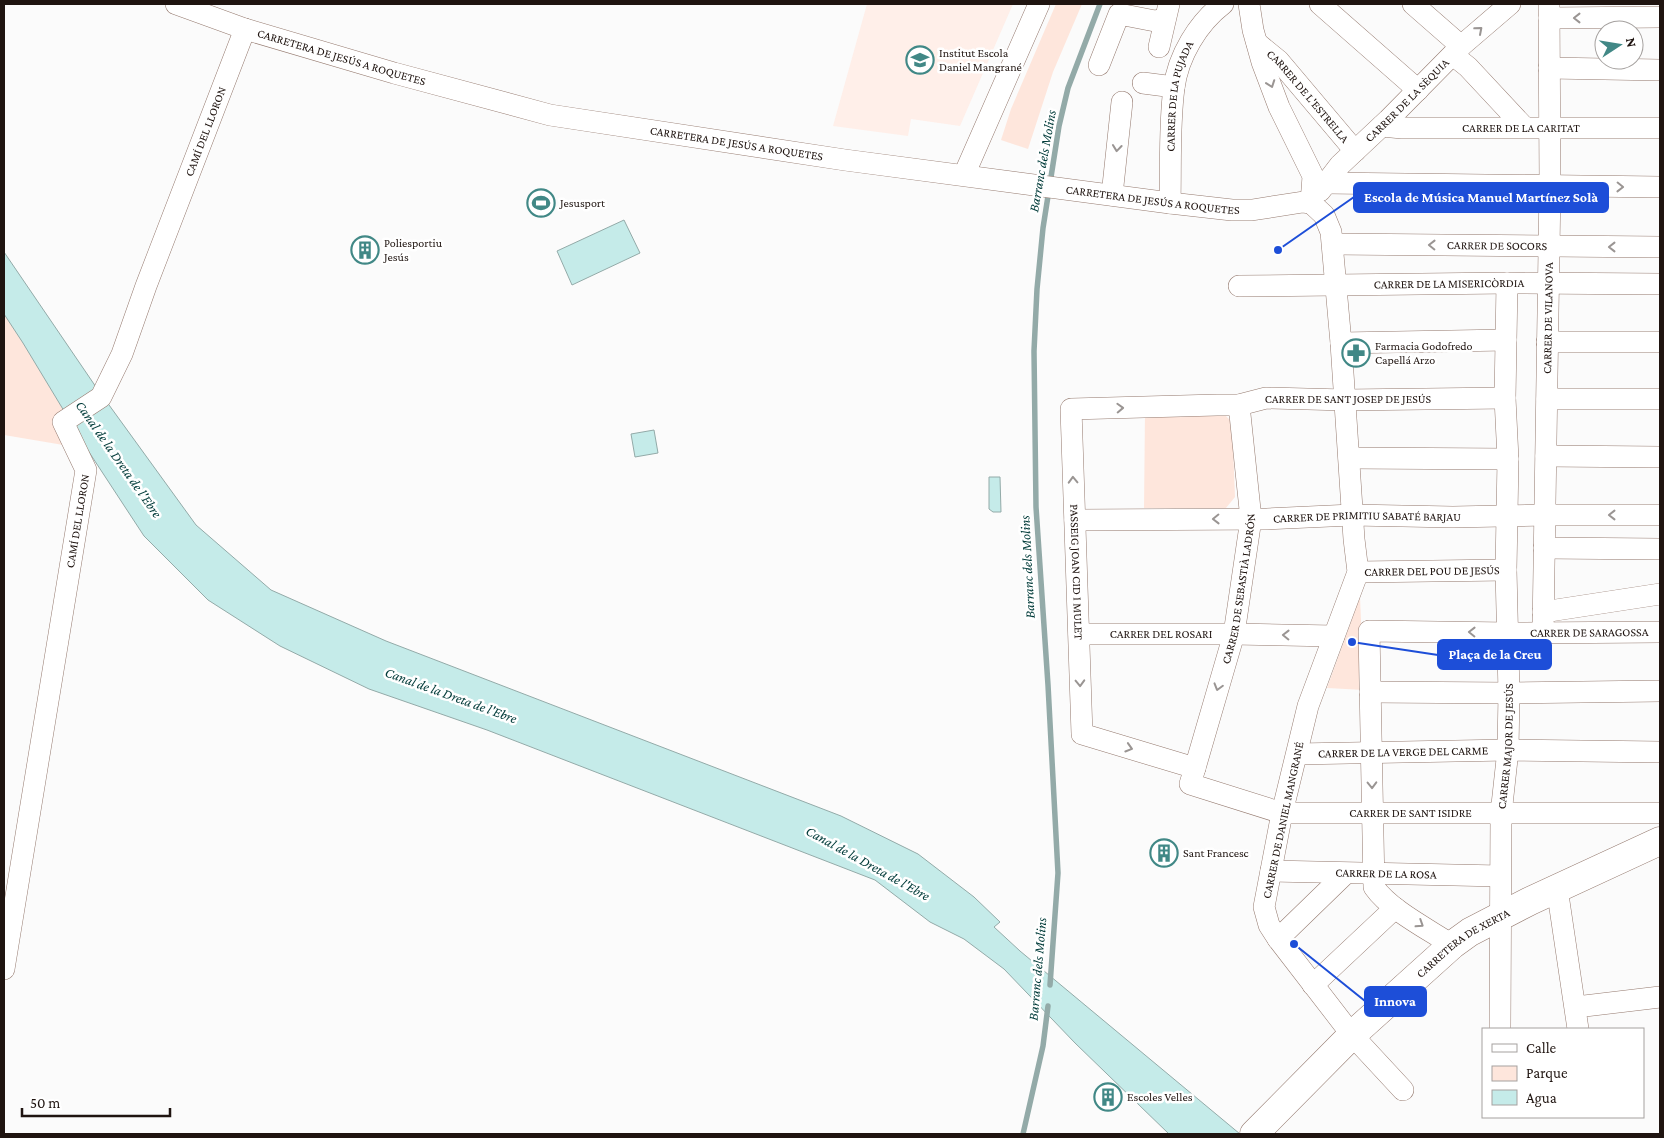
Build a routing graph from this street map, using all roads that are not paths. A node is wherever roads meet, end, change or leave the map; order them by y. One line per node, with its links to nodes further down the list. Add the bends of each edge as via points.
1 (176, 4): 11 (street, CARRETERA DE JESÚS A ROQUETES)
2 (1039, 4): 27 (street)
3 (1223, 4): 19 (street, CARRER DE LA PUJADA, via 1193,37)
4 (1249, 4): 12 (street)
5 (1320, 4): 20 (street)
6 (1413, 4): 14 (street)
7 (1505, 5): 14 (street, CARRER DE LA SÈQUIA, one-way to 7)
8 (1549, 11): 10 (street, one-way to 8); 16 (street, CARRER DE VILANOVA)
9 (1167, 12): 13 (street); 15 (street, via 1155,21 1119,14)
10 (1660, 18)
11 (245, 29): 27 (street, CARRETERA DE JESÚS A ROQUETES, via 550,114 845,160); 95 (street, CAMÍ DEL LLORON, via 122,354 101,397 63,422 86,470)
12 (1257, 43): 26 (street, CARRER DE L'ESTRELLA, via 1279,62); 33 (street, one-way to 33, via 1279,107 1313,176)
13 (1159, 47)
14 (1457, 50): 20 (street, CARRER DE LA SÈQUIA); 23 (street, via 1468,68)
15 (1099, 65)
16 (1549, 68): 17 (street); 24 (street, CARRER DE VILANOVA)
17 (1660, 70)
18 (1143, 83): 19 (street)
19 (1174, 87): 32 (street, CARRER DE LA PUJADA)
20 (1418, 90): 22 (street, CARRER DE LA SÈQUIA)
21 (1122, 102): 31 (street, one-way to 31)
22 (1382, 126): 23 (street, CARRER DE LA CARITAT); 26 (street, CARRER DE LA SÈQUIA)
23 (1524, 127): 24 (street, CARRER DE LA CARITAT)
24 (1550, 127): 25 (street, CARRER DE LA CARITAT); 29 (street, CARRER DE VILANOVA)
25 (1660, 128)
26 (1355, 151): 28 (street, CARRER DE LA SÈQUIA)
27 (964, 175): 31 (street, CARRETERA DE JESÚS A ROQUETES)
28 (1326, 183): 29 (street); 33 (street, CARRER DE LA SÈQUIA)
29 (1550, 186): 30 (street, one-way to 30); 35 (street, CARRER DE VILANOVA)
30 (1660, 187)
31 (1112, 195): 32 (street, CARRETERA DE JESÚS A ROQUETES)
32 (1170, 203): 33 (street, CARRETERA DE JESÚS A ROQUETES, via 1252,210)
33 (1311, 203): 34 (street, via 1328,222)
34 (1332, 244): 35 (street, CARRER DE SOCORS, one-way to 34); 40 (street)
35 (1549, 246): 36 (street, CARRER DE SOCORS, one-way to 35); 38 (street, CARRER DE VILANOVA)
36 (1660, 247)
37 (1507, 283): 38 (street, CARRER DE LA MISERICÒRDIA); 40 (street, CARRER DE LA MISERICÒRDIA); 42 (street, CARRER MAJOR DE JESÚS)
38 (1548, 284): 39 (street, CARRER DE LA MISERICÒRDIA); 43 (street, CARRER DE VILANOVA)
39 (1660, 284)
40 (1336, 285): 41 (street, CARRER DE LA MISERICÒRDIA); 45 (street)
41 (1239, 286)
42 (1506, 340): 45 (street); 46 (street, CARRER MAJOR DE JESÚS)
43 (1548, 342): 44 (street); 47 (street, CARRER DE VILANOVA)
44 (1660, 342)
45 (1341, 343): 48 (street)
46 (1505, 398): 48 (street, CARRER DE SANT JOSEP DE JESÚS); 55 (street, CARRER MAJOR DE JESÚS)
47 (1546, 399): 49 (street); 52 (street, CARRER DE VILANOVA)
48 (1345, 400): 50 (street, CARRER DE SANT JOSEP DE JESÚS, via 1266,398); 54 (street)
49 (1660, 400)
50 (1240, 405): 51 (street, CARRER DE SANT JOSEP DE JESÚS, one-way to 50); 60 (street, CARRER DE SEBASTIÀ LADRÓN)
51 (1071, 409): 61 (street, PASSEIG JOAN CID I MULET, one-way to 51)
52 (1546, 456): 53 (street); 57 (street, CARRER DE VILANOVA)
53 (1660, 457)
54 (1349, 458): 55 (street); 56 (street)
55 (1508, 459): 59 (street, CARRER MAJOR DE JESÚS)
56 (1352, 515): 59 (street, CARRER DE PRIMITIU SABATÉ BARJAU); 60 (street, CARRER DE PRIMITIU SABATÉ BARJAU); 65 (street)
57 (1545, 515): 58 (street, CARRER DE PRIMITIU SABATÉ BARJAU, one-way to 57); 59 (street, CARRER DE PRIMITIU SABATÉ BARJAU); 62 (street, CARRER DE VILANOVA)
58 (1660, 515)
59 (1507, 517): 64 (street, CARRER MAJOR DE JESÚS)
60 (1250, 519): 61 (street, CARRER DE PRIMITIU SABATÉ BARJAU, one-way to 61); 71 (street, CARRER DE SEBASTIÀ LADRÓN)
61 (1075, 520): 70 (street, PASSEIG JOAN CID I MULET)
62 (1544, 548): 63 (street); 67 (street, CARRER DE VILANOVA)
63 (1660, 549)
64 (1506, 570): 65 (street, CARRER DEL POU DE JESÚS); 69 (street, CARRER MAJOR DE JESÚS)
65 (1358, 572): 72 (street, CARRER DE DANIEL MANGRANÉ)
66 (1660, 594): 67 (street)
67 (1543, 622): 68 (street, CARRER DE SARAGOSSA); 69 (street, CARRER DE SARAGOSSA)
68 (1660, 632)
69 (1508, 633): 74 (street, CARRER DE SARAGOSSA, one-way to 74, via 1369,631); 75 (street, CARRER MAJOR DE JESÚS)
70 (1079, 634): 71 (street, CARRER DEL ROSARI); 80 (street, PASSEIG JOAN CID I MULET, one-way to 80, via 1082,734)
71 (1234, 634): 72 (street, CARRER DEL ROSARI, one-way to 71); 80 (street, CARRER DE SEBASTIÀ LADRÓN, one-way to 80)
72 (1334, 636): 79 (street, CARRER DE DANIEL MANGRANÉ, via 1308,706)
73 (1660, 691): 75 (street)
74 (1370, 692): 75 (street); 77 (street)
75 (1510, 693): 76 (street, CARRER MAJOR DE JESÚS)
76 (1508, 750): 77 (street, CARRER DE LA VERGE DEL CARME); 78 (street, CARRER DE LA VERGE DEL CARME); 83 (street, CARRER MAJOR DE JESÚS)
77 (1371, 752): 79 (street, CARRER DE LA VERGE DEL CARME); 82 (street, one-way to 82)
78 (1660, 752)
79 (1297, 754): 81 (street, CARRER DE DANIEL MANGRANÉ)
80 (1195, 768): 81 (street, CARRER DE SANT ISIDRE, via 1190,784)
81 (1282, 813): 82 (street, CARRER DE SANT ISIDRE); 86 (street, CARRER DE DANIEL MANGRANÉ)
82 (1372, 814): 83 (street, CARRER DE SANT ISIDRE); 88 (street)
83 (1501, 814): 84 (street, CARRER DE SANT ISIDRE); 89 (street, CARRER MAJOR DE JESÚS)
84 (1660, 814)
85 (1660, 841): 90 (main road, CARRETERA DE XERTA)
86 (1271, 871): 87 (street, CARRER DE LA ROSA); 93 (street, CARRER DE DANIEL MANGRANÉ, via 1264,908)
87 (1345, 874): 88 (street, CARRER DE LA ROSA); 93 (street)
88 (1374, 874): 89 (street, CARRER DE LA ROSA); 91 (street, via 1374,887 1378,894)
89 (1500, 876): 92 (street, CARRER MAJOR DE JESÚS)
90 (1557, 888): 92 (main road, CARRETERA DE XERTA); 98 (street)
91 (1395, 908): 94 (street, one-way to 94); 96 (street)
92 (1499, 917): 94 (main road, CARRETERA DE XERTA); 99 (street, CARRER MAJOR DE JESÚS)
93 (1278, 939): 96 (street, CARRER DE DANIEL MANGRANÉ)
94 (1452, 945): 101 (main road, CARRETERA DE XERTA)
95 (4, 969)
96 (1313, 985): 101 (street, CARRER DE DANIEL MANGRANÉ)
97 (1660, 997): 98 (street)
98 (1576, 1007): 100 (street)
99 (1500, 1028)
100 (1578, 1028)
101 (1352, 1035): 102 (street, CARRER DE DANIEL MANGRANÉ); 103 (main road, CARRETERA DE XERTA)
102 (1402, 1090)
103 (1254, 1134)

